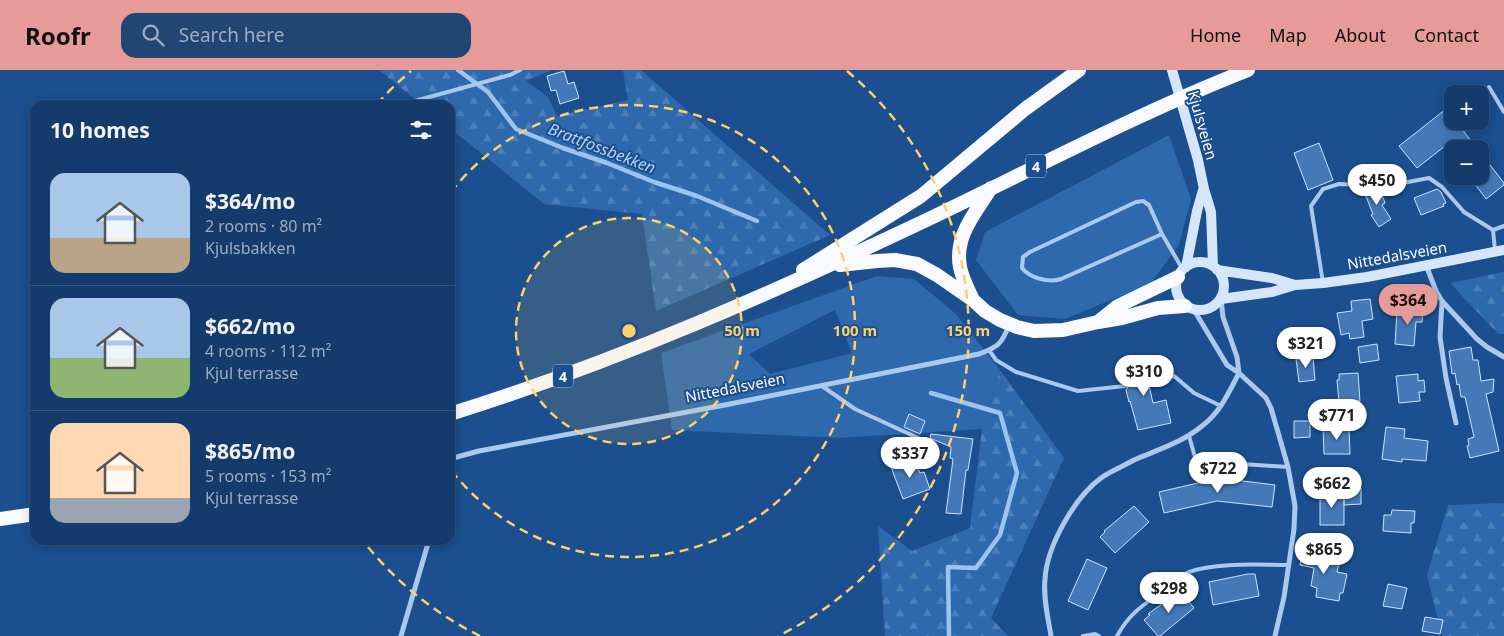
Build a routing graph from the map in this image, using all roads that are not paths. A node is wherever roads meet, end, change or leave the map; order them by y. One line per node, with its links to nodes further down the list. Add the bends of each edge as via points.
1 (520, 70): 6 (lane)
2 (1079, 70): 20 (highway, 4, via 1025,109 921,196)
3 (1172, 70): 9 (main road, Kjulsveien)
4 (1248, 70): 8 (highway, 4, via 1170,102)
5 (1489, 89): 7 (lane)
6 (418, 100)
7 (1504, 112)
8 (992, 187): 15 (highway, 4); 22 (highway, 4, via 967,224 959,246 960,268)
9 (1204, 189): 16 (main road, Kjulsveien, via 1210,212); 17 (main road, Kjulsveien)
10 (1504, 226): 11 (lane)
11 (1493, 230): 13 (lane); 18 (lane, via 1464,212 1442,187 1429,178 1387,186 1339,184 1323,189 1310,206)
12 (1162, 234): 12 (lane, via 1149,205 1143,201 1136,202 1030,252 1024,257 1022,268 1032,276 1054,281); 17 (lane)
13 (1499, 251): 14 (main road, Nittedalsveien)
14 (1426, 265): 18 (main road, Nittedalsveien); 23 (street)
15 (827, 267): 20 (highway, 4); 22 (highway, 4, via 877,261 907,262 927,269)
16 (1215, 268): 17 (main road, via 1202,262); 19 (main road, Nittedalsveien); 21 (main road, via 1223,280)
17 (1182, 271): 24 (main road, via 1176,293); 25 (highway, 4, via 1118,306)
18 (1323, 283): 19 (main road, Nittedalsveien)
19 (1296, 285): 21 (main road, Nittedalsveien, via 1272,292)
20 (763, 296): 34 (highway, 4, via 631,351)
21 (1220, 298): 24 (main road, via 1208,309); 29 (street)
22 (973, 300): 26 (highway, 4, via 992,316)
23 (1442, 301): 28 (street, via 1477,339); 35 (street, via 1440,337)
24 (1190, 308): 25 (highway, 4, via 1158,308); 29 (street, via 1227,364)
25 (1098, 322): 26 (highway, 4, via 1049,331)
26 (1009, 324): 27 (street, via 1004,338)
27 (989, 350): 31 (street, Nittedalsveien); 32 (lane, via 996,360 1016,372 1078,391)
28 (1504, 357)
29 (1239, 373): 33 (street); 39 (street, via 1268,402)
30 (1149, 381): 33 (lane, via 1174,376 1194,393)
31 (822, 386): 37 (lane, via 855,409); 38 (street, Nittedalsveien)
32 (1125, 386)
33 (1221, 406): 36 (street)
34 (455, 412)
35 (1456, 423)
36 (1189, 436): 39 (lane, via 1195,457 1226,464); 45 (street, via 1102,478 1084,494 1065,520 1047,562 1045,603)
37 (929, 443)
38 (455, 457)
39 (1288, 467): 43 (street, via 1295,506)
40 (30, 515): 41 (highway)
41 (0, 519)
42 (427, 545): 44 (street)
43 (1289, 566): 48 (lane, via 1233,565 1188,572 1129,617); 49 (street)
44 (400, 636)
45 (1051, 636)
46 (1083, 636): 47 (lane)
47 (1099, 636)
48 (1117, 636)
49 (1276, 636)

